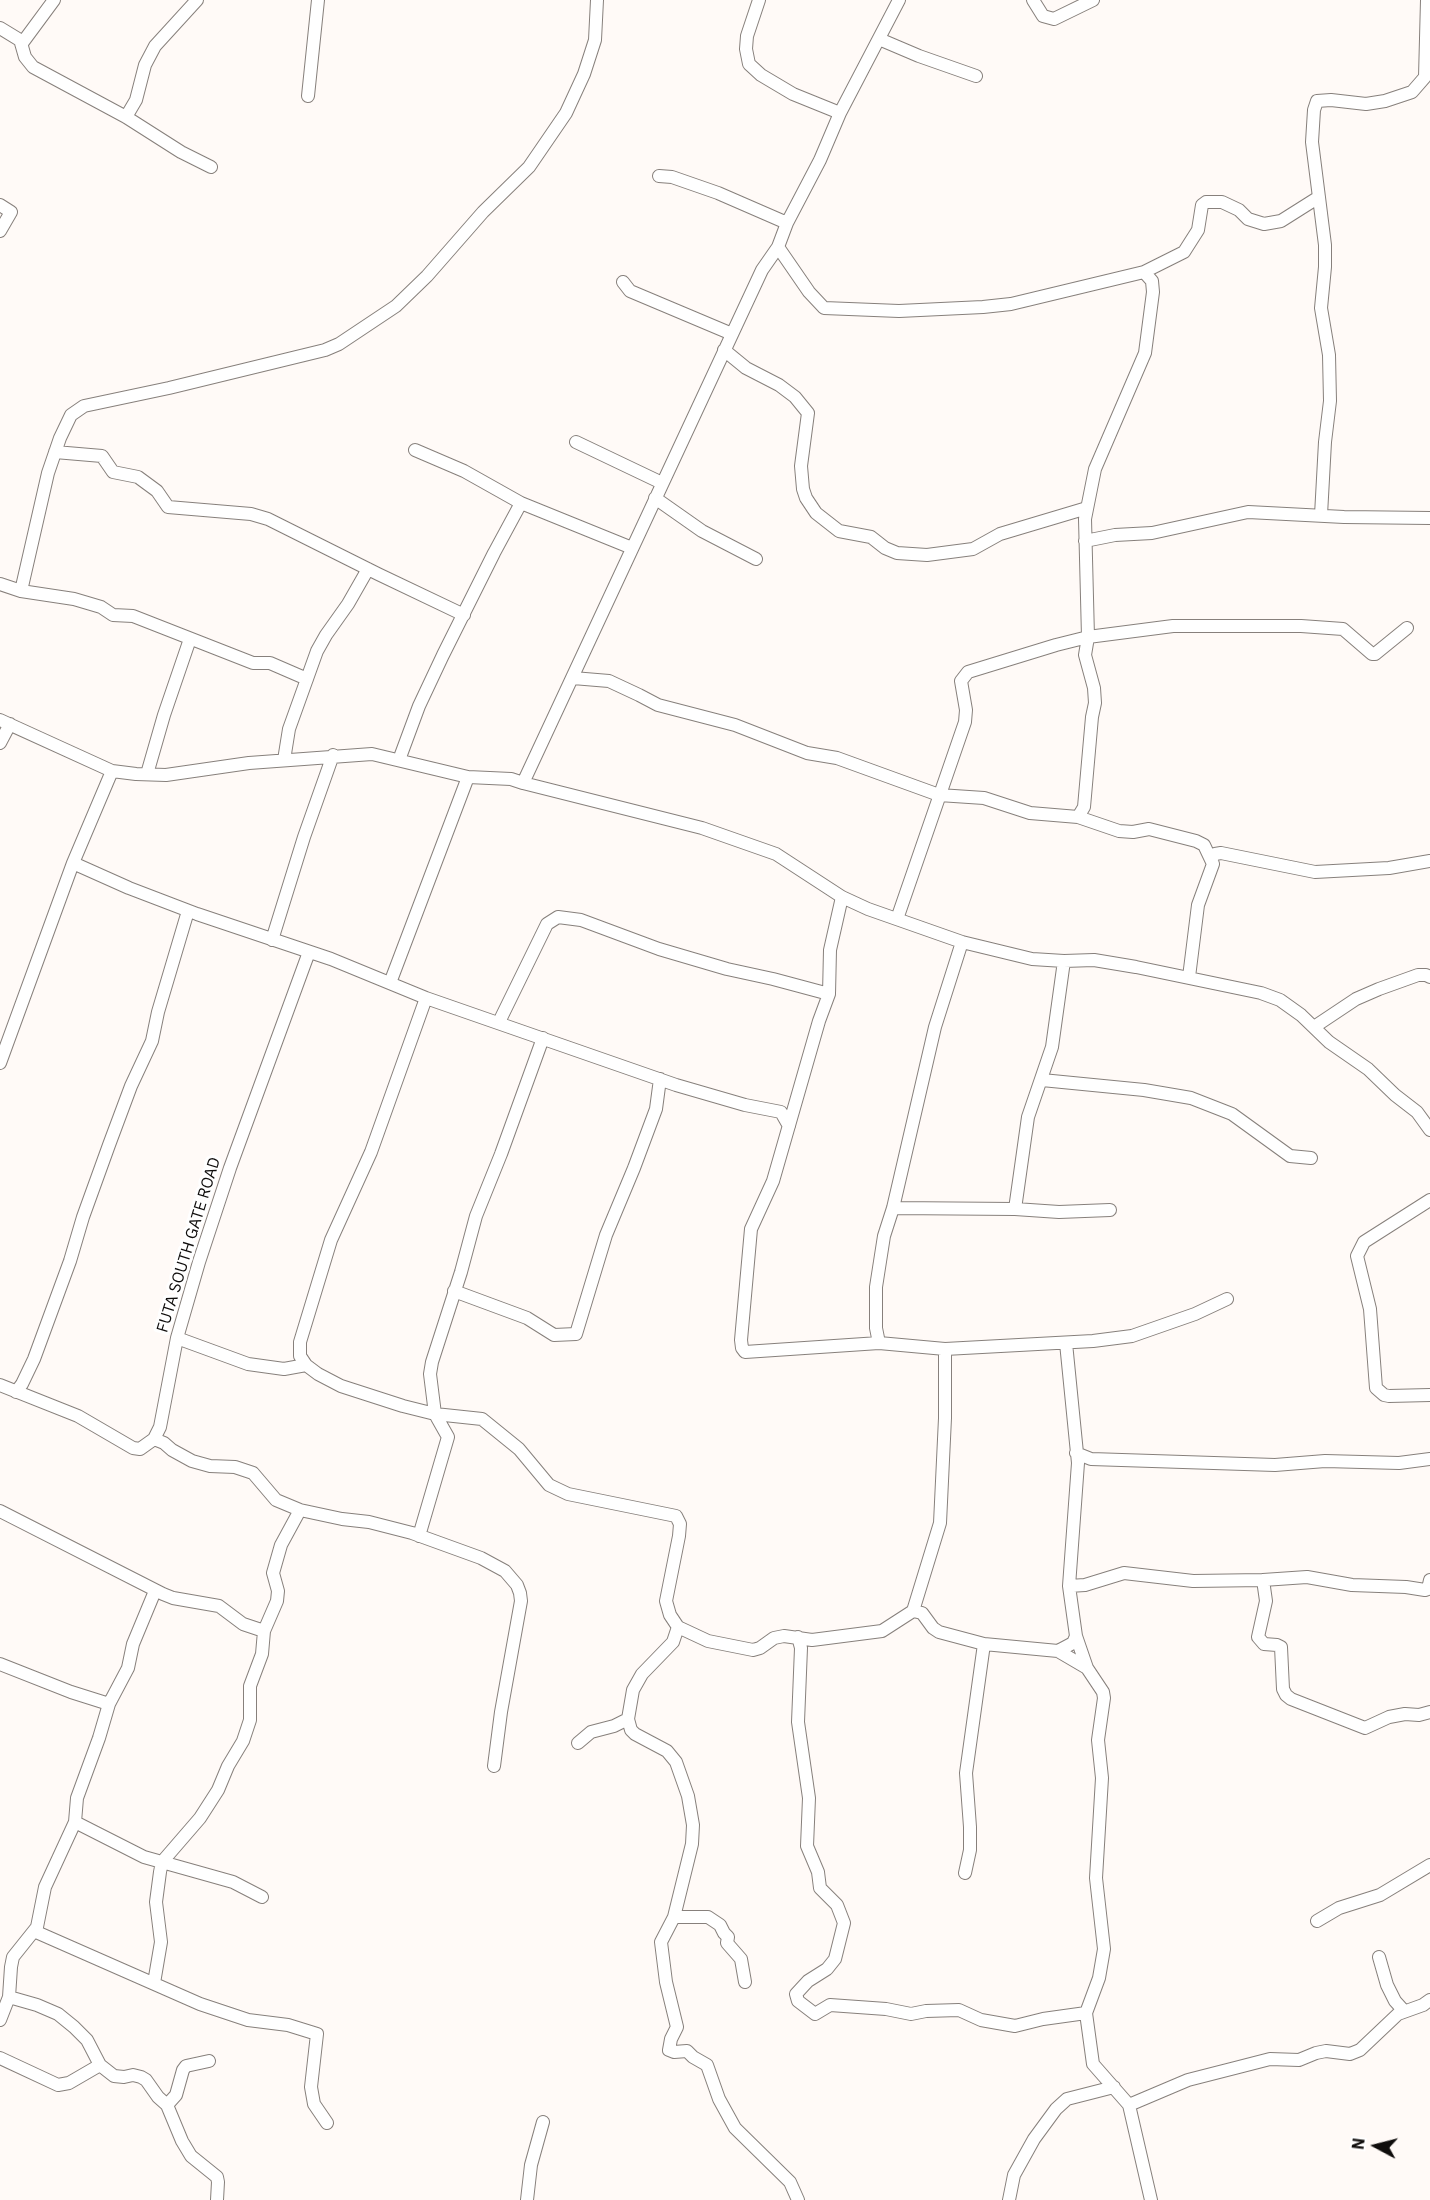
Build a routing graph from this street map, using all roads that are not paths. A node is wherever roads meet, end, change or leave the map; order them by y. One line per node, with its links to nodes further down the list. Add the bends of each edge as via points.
1 (54, 0): 12 (street)
2 (197, 0): 16 (street, via 154,46 136,100)
3 (318, 0): 14 (street)
4 (597, 0): 30 (street, via 595,40 567,113 529,167 396,306 325,350 84,406 64,426)
5 (759, 0): 15 (street, via 747,36 749,64 793,94)
6 (899, 0): 11 (street)
7 (1033, 0): 8 (street, via 1048,18)
8 (1093, 0)
9 (1427, 0): 19 (street, via 1425,77 1412,92 1366,104 1317,101 1312,142)
10 (0, 28): 12 (street)
11 (879, 39): 13 (street); 15 (street)
12 (22, 42): 16 (street, via 25,57 33,67)
13 (976, 76)
14 (308, 96)
15 (840, 113): 21 (street)
16 (126, 117): 17 (street)
17 (211, 168)
18 (659, 176): 21 (street, via 718,193)
19 (1319, 197): 24 (street, via 1281,221 1264,224 1222,202 1206,201 1198,230 1184,252); 35 (street, via 1325,267 1321,308 1329,355 1330,401)
20 (0, 205): 22 (street, via 11,212)
21 (787, 224): 23 (street)
22 (0, 231)
23 (778, 247): 24 (street, via 819,305 832,310 1001,305); 26 (street, via 762,270)
24 (1144, 273): 34 (street, via 1152,281 1153,292 1145,353 1095,470)
25 (624, 282): 26 (street, via 630,291)
26 (732, 334): 27 (street)
27 (724, 350): 31 (street); 34 (street, via 746,368 780,385 808,413 801,481 816,513 839,531 871,537 897,553 927,555 973,549 1000,534)
28 (576, 442): 31 (street)
29 (415, 450): 33 (street, via 464,471)
30 (55, 452): 40 (street, via 102,456 113,472 138,477 157,491 168,507 268,519); 42 (street)
31 (662, 483): 32 (street)
32 (655, 498): 38 (street); 39 (street, via 702,531)
33 (521, 503): 38 (street); 43 (street)
34 (1087, 508): 37 (street)
35 (1321, 515): 36 (street); 37 (street, via 1248,512 1152,533)
36 (1430, 518)
37 (1085, 541): 45 (street)
38 (632, 548): 47 (street)
39 (756, 559)
40 (368, 569): 43 (street); 48 (street, via 317,651)
41 (0, 584): 42 (street)
42 (21, 591): 46 (street, via 74,599 101,607 112,615 133,616)
43 (464, 615): 52 (street, via 419,706)
44 (1407, 628): 45 (street, via 1375,654 1343,629 1301,626 1173,626)
45 (1088, 638): 58 (street, via 1001,661 963,677 965,722); 59 (street, via 1085,655 1095,703 1084,807)
46 (190, 639): 48 (street, via 253,663 270,663); 55 (street)
47 (573, 678): 57 (street); 58 (street, via 609,681 658,705 735,725 807,753 837,758)
48 (307, 679): 53 (street, via 289,729)
49 (5, 722): 50 (street); 54 (street)
50 (0, 743)
51 (333, 755): 52 (street, via 372,754); 53 (street); 66 (street)
52 (399, 759): 56 (street)
53 (284, 760): 55 (street, via 185,774)
54 (112, 771): 55 (street); 61 (street)
55 (147, 774)
56 (468, 777): 57 (street); 72 (street)
57 (523, 783): 63 (street, via 702,828 776,854)
58 (939, 795): 59 (street, via 984,798 1030,813); 65 (street)
59 (1078, 817): 62 (street, via 1119,831 1149,829 1196,841 1203,844)
60 (1430, 861): 62 (street, via 1389,868 1315,872 1221,853 1211,858)
61 (73, 863): 64 (street); 78 (street)
62 (1213, 864): 71 (street, via 1197,904)
63 (842, 897): 65 (street); 73 (street, via 830,950)
64 (188, 911): 66 (street); 98 (street, via 152,1041 109,1145 38,1348)
65 (897, 919): 67 (street)
66 (272, 940): 68 (street)
67 (962, 942): 69 (street, via 1032,959); 87 (street, via 935,1027)
68 (309, 952): 72 (street); 92 (street, FUTA SOUTH GATE ROAD, via 230,1168)
69 (1064, 961): 71 (street, via 1094,960); 80 (street, via 1052,1047)
70 (1430, 977): 76 (street, via 1418,975 1379,989)
71 (1189, 978): 76 (street, via 1280,1000)
72 (390, 983): 74 (street)
73 (829, 994): 75 (street, via 727,969 581,920 558,917 547,924); 81 (street)
74 (426, 998): 75 (street); 96 (street, via 371,1152 331,1240 300,1342 300,1356)
75 (499, 1022): 77 (street)
76 (1314, 1027): 84 (street, via 1417,1112)
77 (543, 1038): 79 (street); 90 (street, via 476,1216)
78 (0, 1063)
79 (660, 1079): 82 (street); 90 (street, via 656,1109 606,1236 576,1334 554,1335 526,1318)
80 (1042, 1080): 85 (street, via 1191,1098 1232,1114 1290,1156); 88 (street, via 1029,1117)
81 (796, 1102): 82 (street); 83 (street)
82 (781, 1112): 83 (street)
83 (789, 1126): 93 (street, via 773,1181 751,1229 742,1348 754,1353)
84 (1430, 1130)
85 (1311, 1158)
86 (1430, 1200): 99 (street, via 1364,1242 1357,1256 1370,1309 1376,1388 1389,1396)
87 (893, 1208): 88 (street); 93 (street, via 876,1287)
88 (1015, 1209): 89 (street)
89 (1110, 1210)
90 (454, 1291): 100 (street, via 430,1374)
91 (1227, 1299): 94 (street, via 1132,1336)
92 (177, 1338): 96 (street, via 248,1364 284,1369); 101 (street, FUTA SOUTH GATE ROAD, via 160,1426)
93 (879, 1343): 95 (street)
94 (1066, 1343): 95 (street); 102 (street)
95 (945, 1349): 111 (street, via 940,1523)
96 (306, 1365): 100 (street, via 341,1386)
97 (0, 1385): 98 (street)
98 (16, 1392): 101 (street, via 78,1416 134,1448 140,1449)
99 (1430, 1395)
100 (435, 1414): 106 (street, via 448,1437); 112 (street, via 478,1417 489,1422 519,1449 549,1485 568,1494 676,1516 679,1536 666,1601)
101 (154, 1438): 104 (street, via 192,1461 253,1473 276,1500)
102 (1076, 1453): 103 (street, via 1110,1461 1275,1465); 109 (street)
103 (1430, 1459)
104 (300, 1510): 106 (street, via 369,1522); 113 (street, via 281,1545 273,1573 277,1600)
105 (0, 1511): 110 (street)
106 (419, 1536): 124 (street, via 497,1565 520,1593)
107 (1263, 1580): 108 (street, via 1307,1577 1352,1585 1425,1590); 109 (street, via 1193,1581 1124,1573); 121 (street, via 1266,1601 1258,1637 1264,1644 1281,1647 1283,1689 1291,1699 1365,1728 1389,1717)
108 (1430, 1580)
109 (1069, 1586): 114 (street)
110 (155, 1590): 113 (street, via 173,1598 219,1606 243,1624); 120 (street, via 133,1644 128,1668)
111 (913, 1611): 115 (street, via 882,1631 812,1640); 116 (street, via 922,1613 939,1632)
112 (678, 1627): 115 (street, via 708,1641 746,1650 760,1648 774,1638); 122 (street, via 673,1642 642,1674 633,1690)
113 (264, 1631): 126 (street, via 262,1654 250,1686 250,1720 243,1741 200,1818)
114 (1076, 1636): 117 (street, via 1073,1643); 119 (street)
115 (798, 1637): 139 (street, via 798,1722 809,1798 807,1846 820,1888 837,1905 844,1923 835,1959 796,1994 798,2001 815,2014 830,2005 911,2014 959,2010 981,2020 1015,2026)
116 (984, 1644): 117 (street); 128 (street, via 966,1773 970,1850)
117 (1058, 1651): 119 (street)
118 (0, 1664): 120 (street)
119 (1087, 1668): 139 (street, via 1104,1698 1098,1740 1102,1779 1096,1878 1104,1949 1099,1978)
120 (109, 1704): 125 (street, via 77,1798)
121 (1430, 1712)
122 (628, 1719): 123 (street, via 591,1732); 130 (street, via 635,1734 672,1756 690,1804 692,1844)
123 (578, 1743)
124 (494, 1766)
125 (75, 1822): 126 (street); 132 (street, via 45,1887)
126 (162, 1862): 129 (street, via 233,1882); 135 (street, via 156,1902 161,1942)
127 (1430, 1865): 131 (street, via 1380,1895 1339,1908)
128 (965, 1872)
129 (262, 1897)
130 (674, 1917): 134 (street, via 708,1917 720,1925 741,1959); 151 (street, via 661,1942 677,2027 669,2050 687,2051 707,2065 735,2128 790,2182)
131 (1317, 1921)
132 (34, 1931): 135 (street); 136 (street, via 13,1957)
133 (1378, 1957): 138 (street, via 1387,1985)
134 (745, 1982)
135 (154, 1983): 148 (street, via 232,2015 317,2034 311,2087 314,2104)
136 (9, 1997): 140 (street); 143 (street, via 58,2014 87,2040)
137 (1430, 2000): 138 (street)
138 (1404, 2011): 146 (street, via 1360,2050 1350,2054 1326,2051 1299,2060 1261,2061 1188,2080)
139 (1086, 2013): 144 (street, via 1093,2064)
140 (0, 2020)
141 (0, 2058): 143 (street, via 58,2085)
142 (209, 2061): 145 (street, via 186,2066 176,2095)
143 (100, 2065): 145 (street, via 118,2077 141,2077)
144 (1114, 2087): 146 (street); 152 (street, via 1067,2099 1056,2109 1014,2175)
145 (167, 2104): 149 (street, via 191,2156 217,2177)
146 (1129, 2105): 153 (street)
147 (543, 2121): 150 (street, via 531,2165)
148 (327, 2123)
149 (217, 2200)
150 (527, 2200)
151 (798, 2200)
152 (1009, 2200)
153 (1151, 2200)

